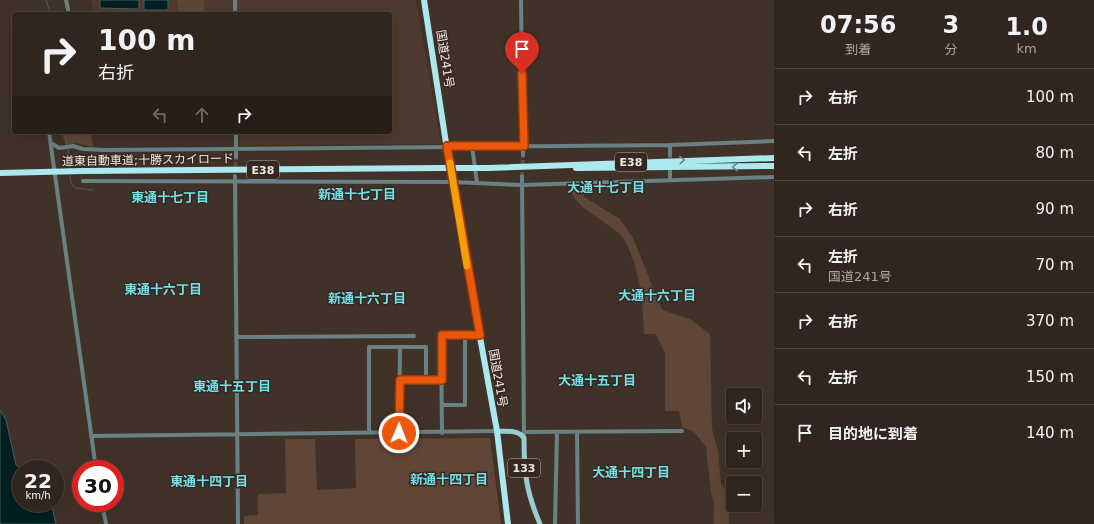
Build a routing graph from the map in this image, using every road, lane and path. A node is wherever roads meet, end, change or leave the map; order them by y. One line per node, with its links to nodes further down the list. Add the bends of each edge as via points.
1 (66, 0): 5 (street)
2 (235, 0): 6 (street)
3 (424, 0): 12 (highway, 国道241号)
4 (521, 0): 14 (street)
5 (69, 12)
6 (235, 12)
7 (49, 134): 10 (street)
8 (236, 134): 15 (street)
9 (774, 141): 11 (street)
10 (51, 143): 15 (street, via 59,148 73,146 104,150); 51 (street)
11 (670, 145): 14 (street); 17 (street)
12 (447, 146): 13 (street); 15 (street); 30 (highway, 国道241号)
13 (472, 146): 14 (street); 31 (street)
14 (524, 146): 16 (street)
15 (236, 149): 18 (street)
16 (523, 155)
17 (670, 156)
18 (236, 157)
19 (774, 158): 21 (highway, 道東自動車道;十勝スカイロード / E38, one-way to 19)
20 (774, 166): 21 (highway, 道東自動車道;十勝スカイロード / E38, one-way to 21)
21 (489, 168): 23 (highway, 道東自動車道;十勝スカイロード / E38, bridge)
22 (670, 171): 27 (street)
23 (0, 173)
24 (235, 176): 29 (street)
25 (522, 176): 32 (street)
26 (774, 177): 27 (street)
27 (670, 179): 32 (street)
28 (83, 181): 29 (street)
29 (235, 182): 30 (street); 36 (street)
30 (452, 182): 31 (street); 34 (highway, 国道241号)
31 (477, 183): 32 (street)
32 (522, 185): 44 (street)
33 (465, 335): 34 (street); 40 (street, via 442,335); 41 (street, via 466,405)
34 (480, 335): 43 (highway, 国道241号)
35 (414, 336): 36 (street)
36 (238, 337): 50 (street)
37 (400, 347): 38 (street); 39 (street, via 426,347); 47 (street, via 369,347)
38 (400, 380): 39 (street); 48 (street)
39 (426, 380): 40 (street)
40 (442, 380): 41 (street)
41 (442, 405): 49 (street)
42 (682, 431): 46 (street)
43 (497, 432): 49 (street); 52 (main road, via 516,432); 57 (highway, 国道241号)
44 (525, 432): 45 (street); 52 (street)
45 (557, 432): 46 (street); 59 (street)
46 (577, 432): 60 (street)
47 (369, 433): 48 (street); 50 (street)
48 (399, 433): 49 (street)
49 (442, 433)
50 (236, 435): 51 (street); 56 (street)
51 (91, 436): 53 (street)
52 (524, 438): 58 (main road, 133, via 524,471 529,499)
53 (95, 460)
54 (104, 512): 55 (street)
55 (106, 524)
56 (238, 524)
57 (508, 524)
58 (540, 524)
59 (555, 524)
60 (578, 524)

